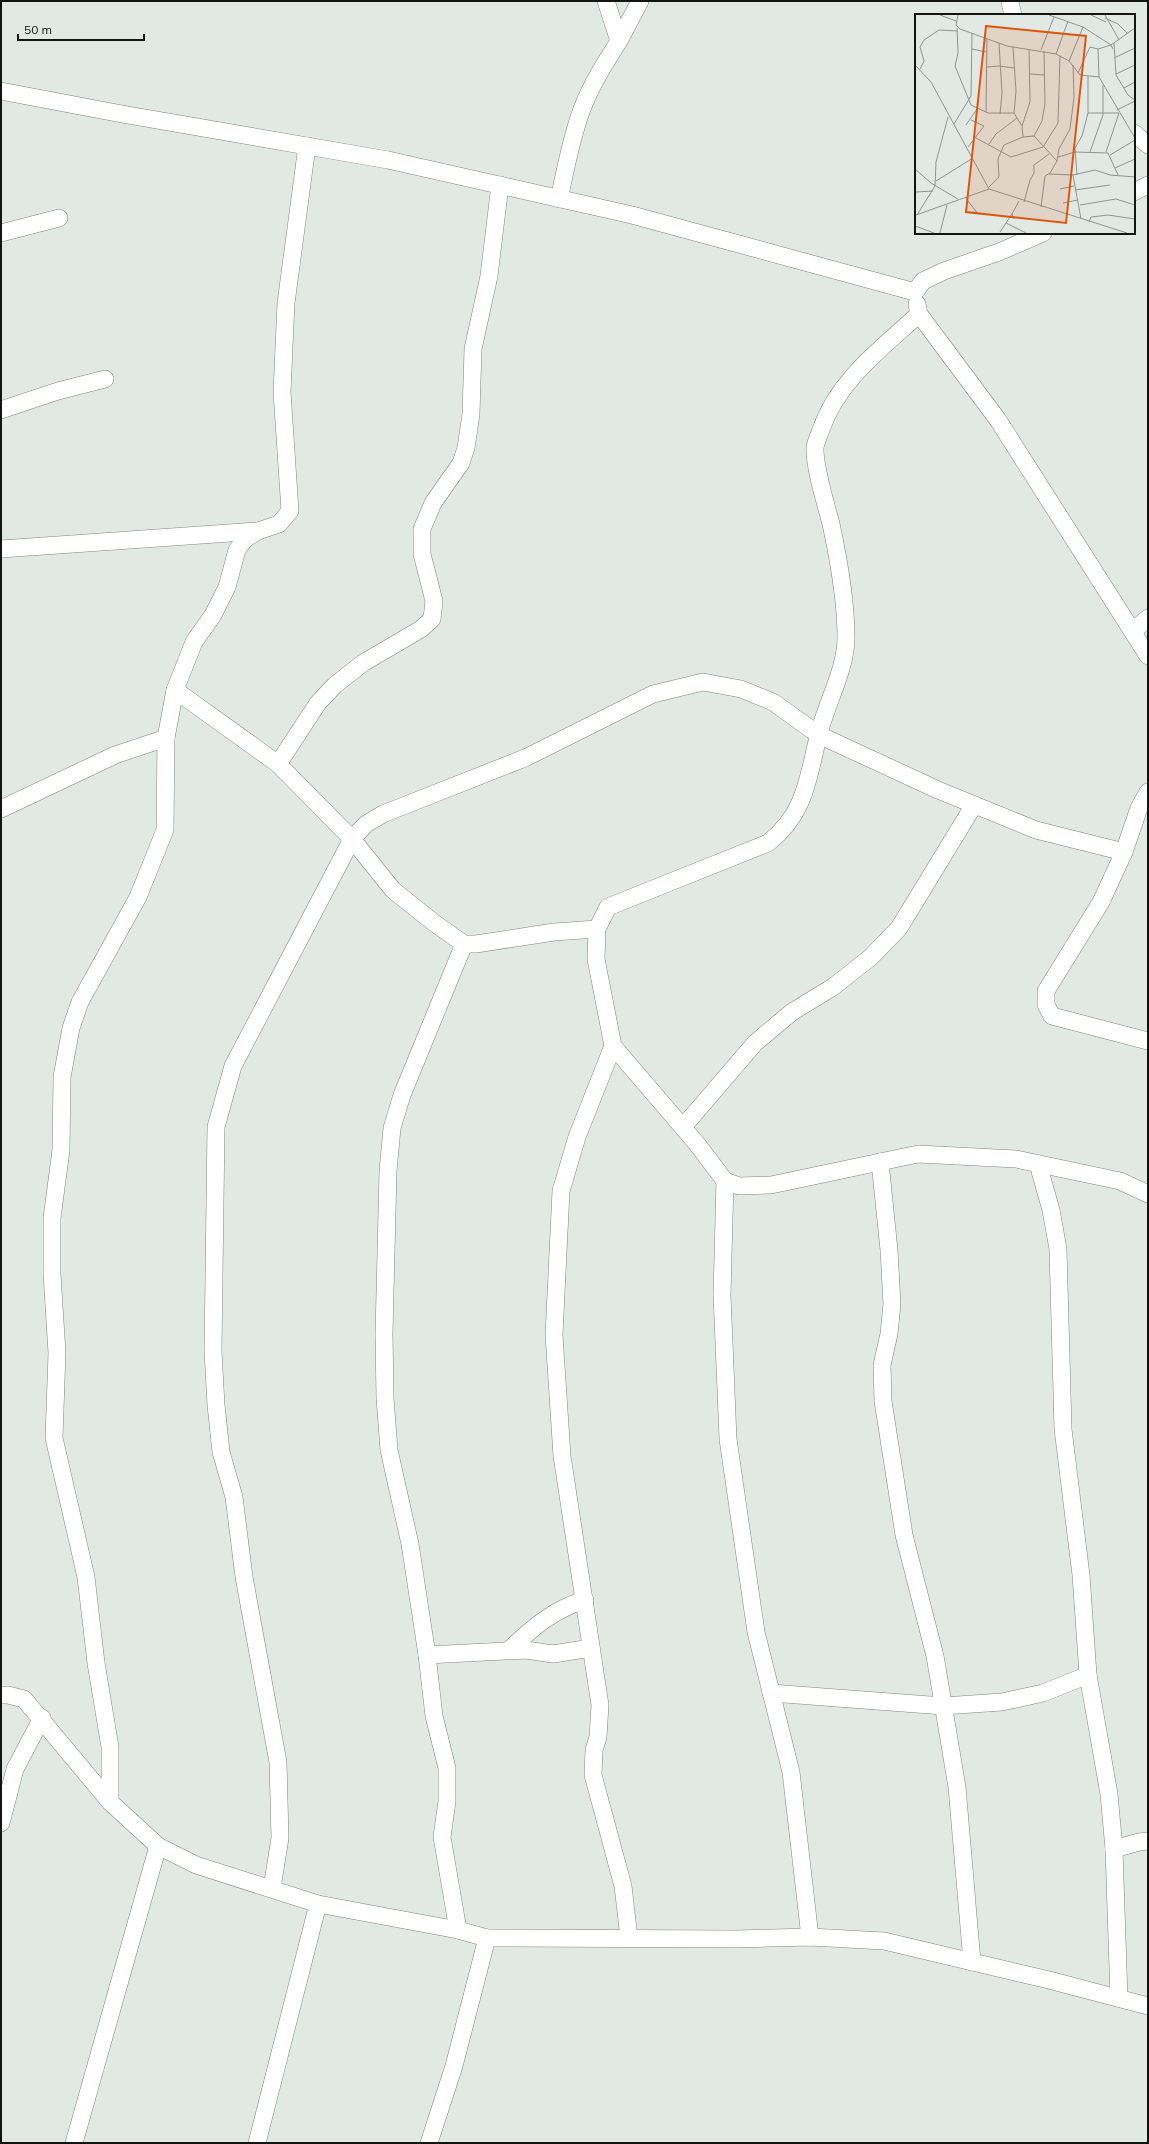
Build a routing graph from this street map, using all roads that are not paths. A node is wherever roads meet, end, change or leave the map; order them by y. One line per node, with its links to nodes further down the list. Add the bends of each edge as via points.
1 (606, 1): 3 (street)
2 (640, 1): 3 (street)
3 (619, 41): 11 (street, via 599,72 582,108 570,147)
4 (1, 91): 6 (street)
5 (1135, 134): 7 (street)
6 (307, 146): 8 (street, via 388,160); 19 (street, via 286,303 282,392 290,511 279,524)
7 (1148, 146)
8 (500, 185): 11 (street); 27 (street, via 489,276 473,349 471,414 466,448 461,463 433,503 422,529 422,554 434,601 432,619 421,629 363,663 335,685 318,703)
9 (1148, 185): 10 (street)
10 (1135, 192)
11 (559, 199): 15 (street, via 632,215)
12 (59, 218): 13 (street)
13 (1, 233)
14 (1041, 234): 15 (street, via 944,271 923,281)
15 (915, 292): 16 (street)
16 (919, 314): 22 (street, via 998,420); 25 (street, via 852,376 826,416 815,447 844,600 846,640 837,682)
17 (105, 379): 18 (street)
18 (1, 410)
19 (258, 531): 20 (street); 24 (street, via 245,539 237,550 227,587 213,615 194,642)
20 (1, 549)
21 (1148, 618): 22 (street)
22 (1133, 631): 23 (street)
23 (1148, 656)
24 (175, 690): 26 (street); 27 (street)
25 (819, 735): 29 (street); 31 (street, via 773,702 741,689 703,682 652,694 525,758 383,814 366,824); 33 (street, via 808,783 796,814 782,832 768,843 608,907)
26 (166, 738): 30 (street, via 115,755); 51 (street, via 165,830 138,897 92,978 71,1028 62,1076 61,1150 52,1218 52,1274 57,1353 54,1438 86,1576 96,1663 110,1747)
27 (278, 764): 31 (street)
28 (1148, 792): 32 (street, via 1139,808)
29 (974, 805): 32 (street, via 1036,830); 37 (street, via 899,928 871,958 833,987 792,1012 755,1043)
30 (1, 809)
31 (352, 839): 34 (street, via 393,890); 56 (street, via 233,1066 216,1127 213,1351 216,1406 221,1452 234,1497 244,1577 278,1762 280,1838)
32 (1124, 852): 35 (street, via 1101,902 1046,991 1046,1005 1052,1016)
33 (597, 929): 34 (street); 36 (street, via 596,959)
34 (464, 944): 45 (street, via 402,1095 392,1128 388,1171 385,1406 389,1450 410,1544)
35 (1148, 1041)
36 (613, 1046): 37 (street); 42 (street, via 577,1137 561,1191 557,1252 554,1335 562,1456)
37 (683, 1127): 40 (street)
38 (880, 1162): 39 (street, via 918,1154 1016,1159); 40 (street, via 771,1185 739,1186); 49 (street, via 892,1304 882,1365 883,1401 904,1535 935,1656)
39 (1038, 1164): 41 (street); 46 (street, via 1051,1210 1058,1249 1063,1429 1081,1575)
40 (725, 1180): 47 (street, via 722,1295 728,1438 756,1632)
41 (1146, 1187)
42 (585, 1600): 43 (street); 44 (street, via 567,1605 535,1625)
43 (591, 1648): 44 (street, via 553,1654); 61 (street, via 600,1705 593,1775 623,1886)
44 (509, 1650): 45 (street)
45 (427, 1655): 58 (street, via 434,1716 447,1768 447,1800 442,1837)
46 (1088, 1675): 49 (street, via 1036,1695 1002,1702); 55 (street, via 1109,1794)
47 (771, 1693): 49 (street); 59 (street, via 791,1772)
48 (1, 1695): 50 (street, via 24,1699)
49 (943, 1706): 62 (street, via 957,1787)
50 (42, 1718): 51 (street); 52 (street, via 15,1769)
51 (110, 1802): 54 (street)
52 (1, 1822)
53 (1148, 1841): 55 (street)
54 (158, 1846): 56 (street, via 196,1865); 65 (street)
55 (1114, 1849): 63 (street)
56 (272, 1888): 57 (street)
57 (318, 1904): 58 (street); 66 (street)
58 (458, 1930): 60 (street)
59 (810, 1937): 61 (street); 62 (street, via 884,1941)
60 (487, 1938): 61 (street); 67 (street, via 454,2066)
61 (629, 1938)
62 (972, 1962): 63 (street)
63 (1119, 1998): 64 (street)
64 (1148, 2006)
65 (74, 2143)
66 (257, 2143)
67 (429, 2143)

